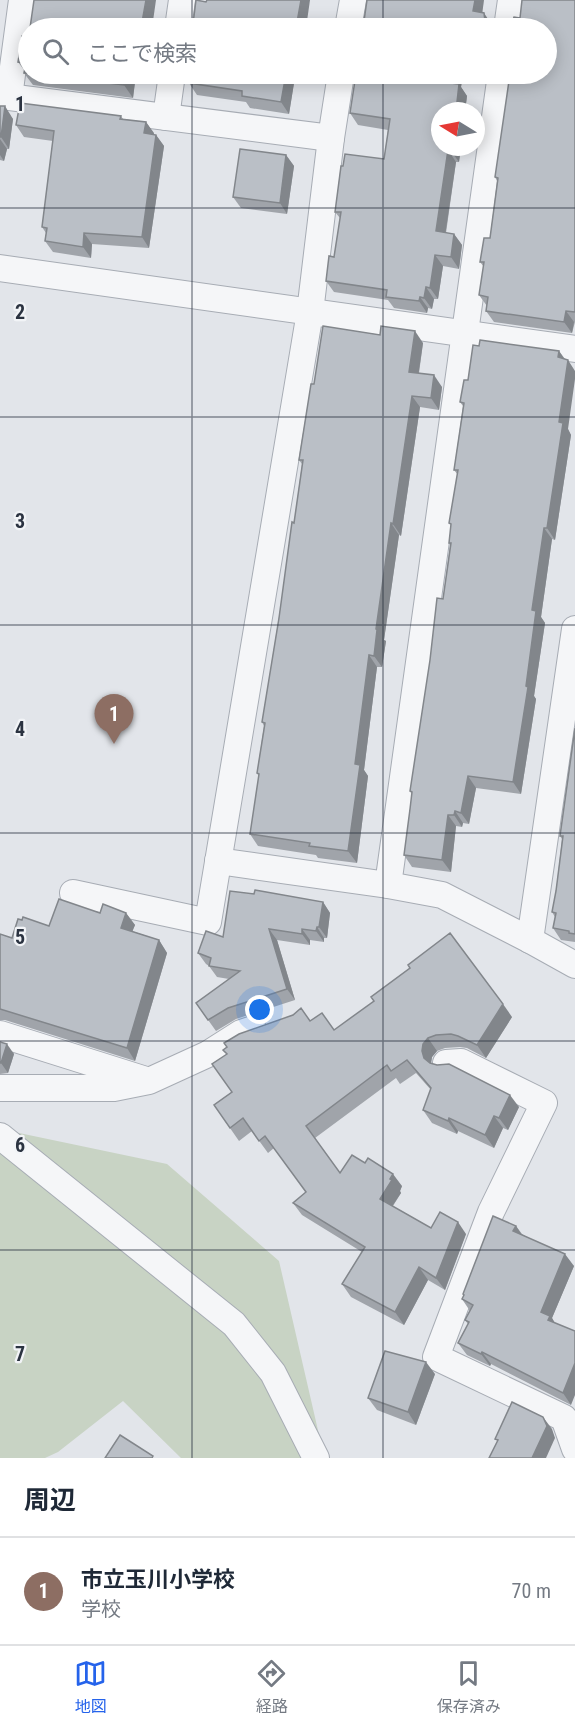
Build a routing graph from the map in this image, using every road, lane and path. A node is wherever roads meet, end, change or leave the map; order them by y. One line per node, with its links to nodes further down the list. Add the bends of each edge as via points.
1 (22, 0): 5 (street)
2 (182, 0): 6 (street)
3 (353, 0): 7 (street)
4 (511, 0): 8 (street)
5 (19, 18)
6 (179, 18)
7 (350, 18)
8 (508, 18)
9 (18, 23): 13 (street)
10 (171, 84): 14 (street)
11 (339, 84): 15 (street)
12 (500, 84): 18 (street)
13 (5, 96): 14 (street)
14 (166, 117): 15 (street)
15 (331, 138): 17 (street)
16 (0, 268): 17 (street)
17 (310, 312): 18 (street); 21 (street)
18 (464, 333): 19 (street); 22 (street)
19 (575, 349)
20 (575, 629): 24 (street)
21 (218, 861): 22 (street); 23 (street, via 208,922)
22 (388, 885): 24 (street, via 442,896)
23 (73, 893)
24 (530, 940): 25 (street)
25 (575, 965)
26 (275, 1022): 29 (street, via 241,1033 208,1054)
27 (0, 1034): 29 (street)
28 (446, 1063): 32 (street, via 461,1062 544,1103 491,1212 436,1357 564,1418)
29 (149, 1081): 30 (street, via 114,1088)
30 (0, 1088)
31 (0, 1136): 33 (street, via 234,1324 273,1373)
32 (575, 1449)
33 (315, 1458)

